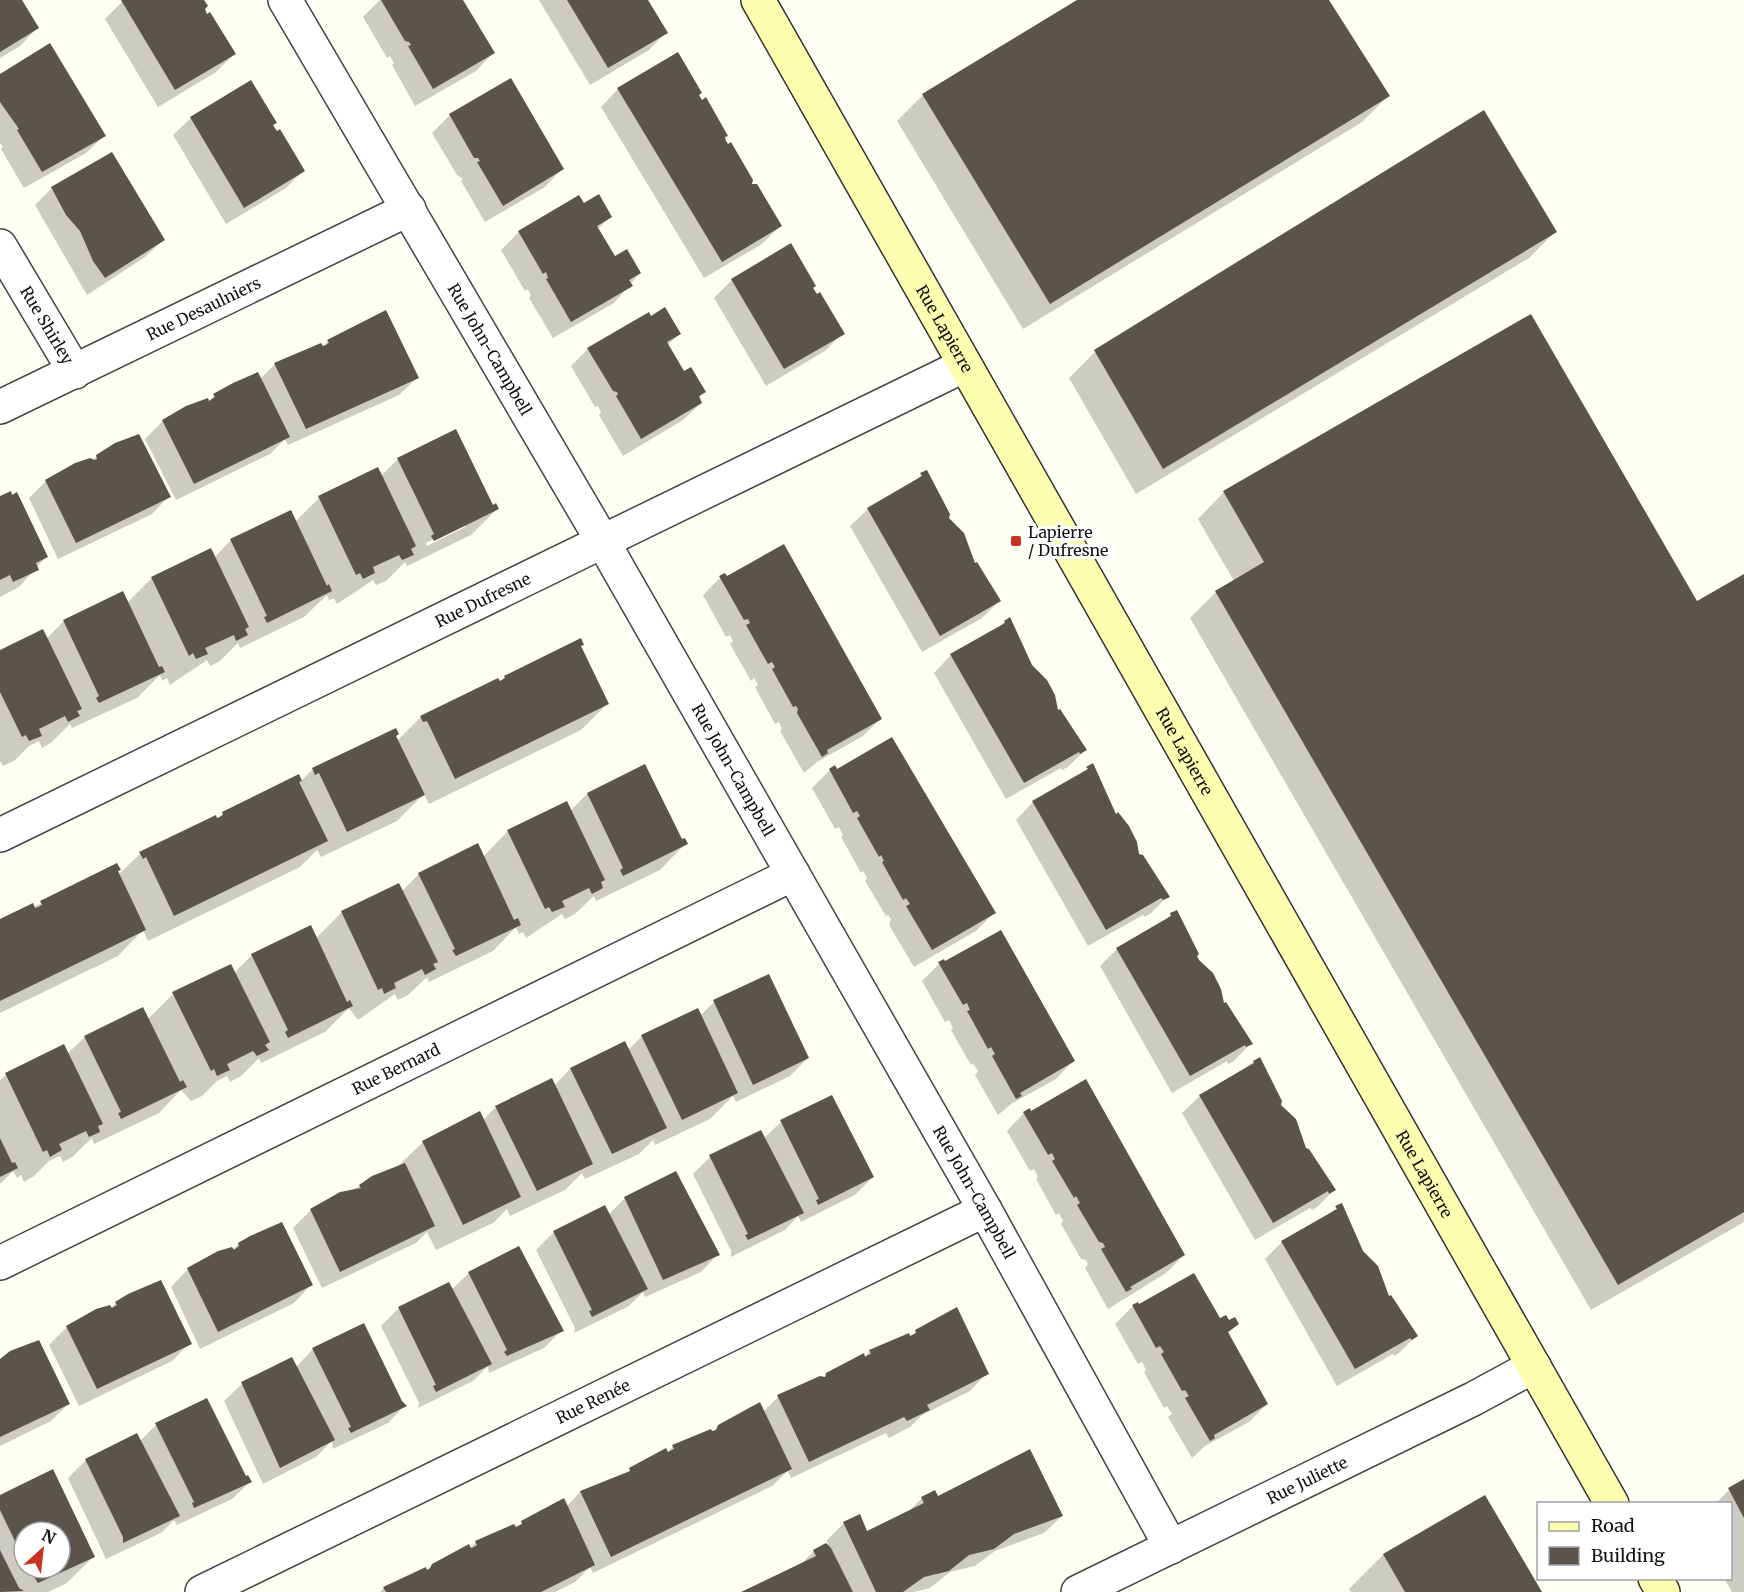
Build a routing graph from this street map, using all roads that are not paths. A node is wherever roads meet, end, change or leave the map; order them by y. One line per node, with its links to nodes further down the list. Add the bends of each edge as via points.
1 (285, 0): 3 (street, Rue John-Campbell)
2 (758, 0): 5 (street, Rue Lapierre)
3 (409, 209): 6 (street, Rue Desaulniers); 8 (street, Rue John-Campbell)
4 (0, 246): 6 (street, Rue Shirley)
5 (966, 365): 8 (street, Rue Dufresne); 13 (street, Rue Lapierre)
6 (75, 372): 7 (street, Rue Desaulniers)
7 (0, 407)
8 (603, 542): 9 (street, Rue Dufresne); 10 (street, Rue John-Campbell)
9 (0, 835)
10 (793, 874): 11 (street, Rue John-Campbell); 12 (street, Rue Bernard)
11 (985, 1210): 15 (street, Rue John-Campbell); 16 (street, Rue Renée)
12 (0, 1263)
13 (1534, 1366): 14 (street, Rue Lapierre); 15 (street, Rue Juliette)
14 (1611, 1502)
15 (1171, 1547): 17 (street, Rue Juliette)
16 (202, 1592)
17 (1078, 1592)

